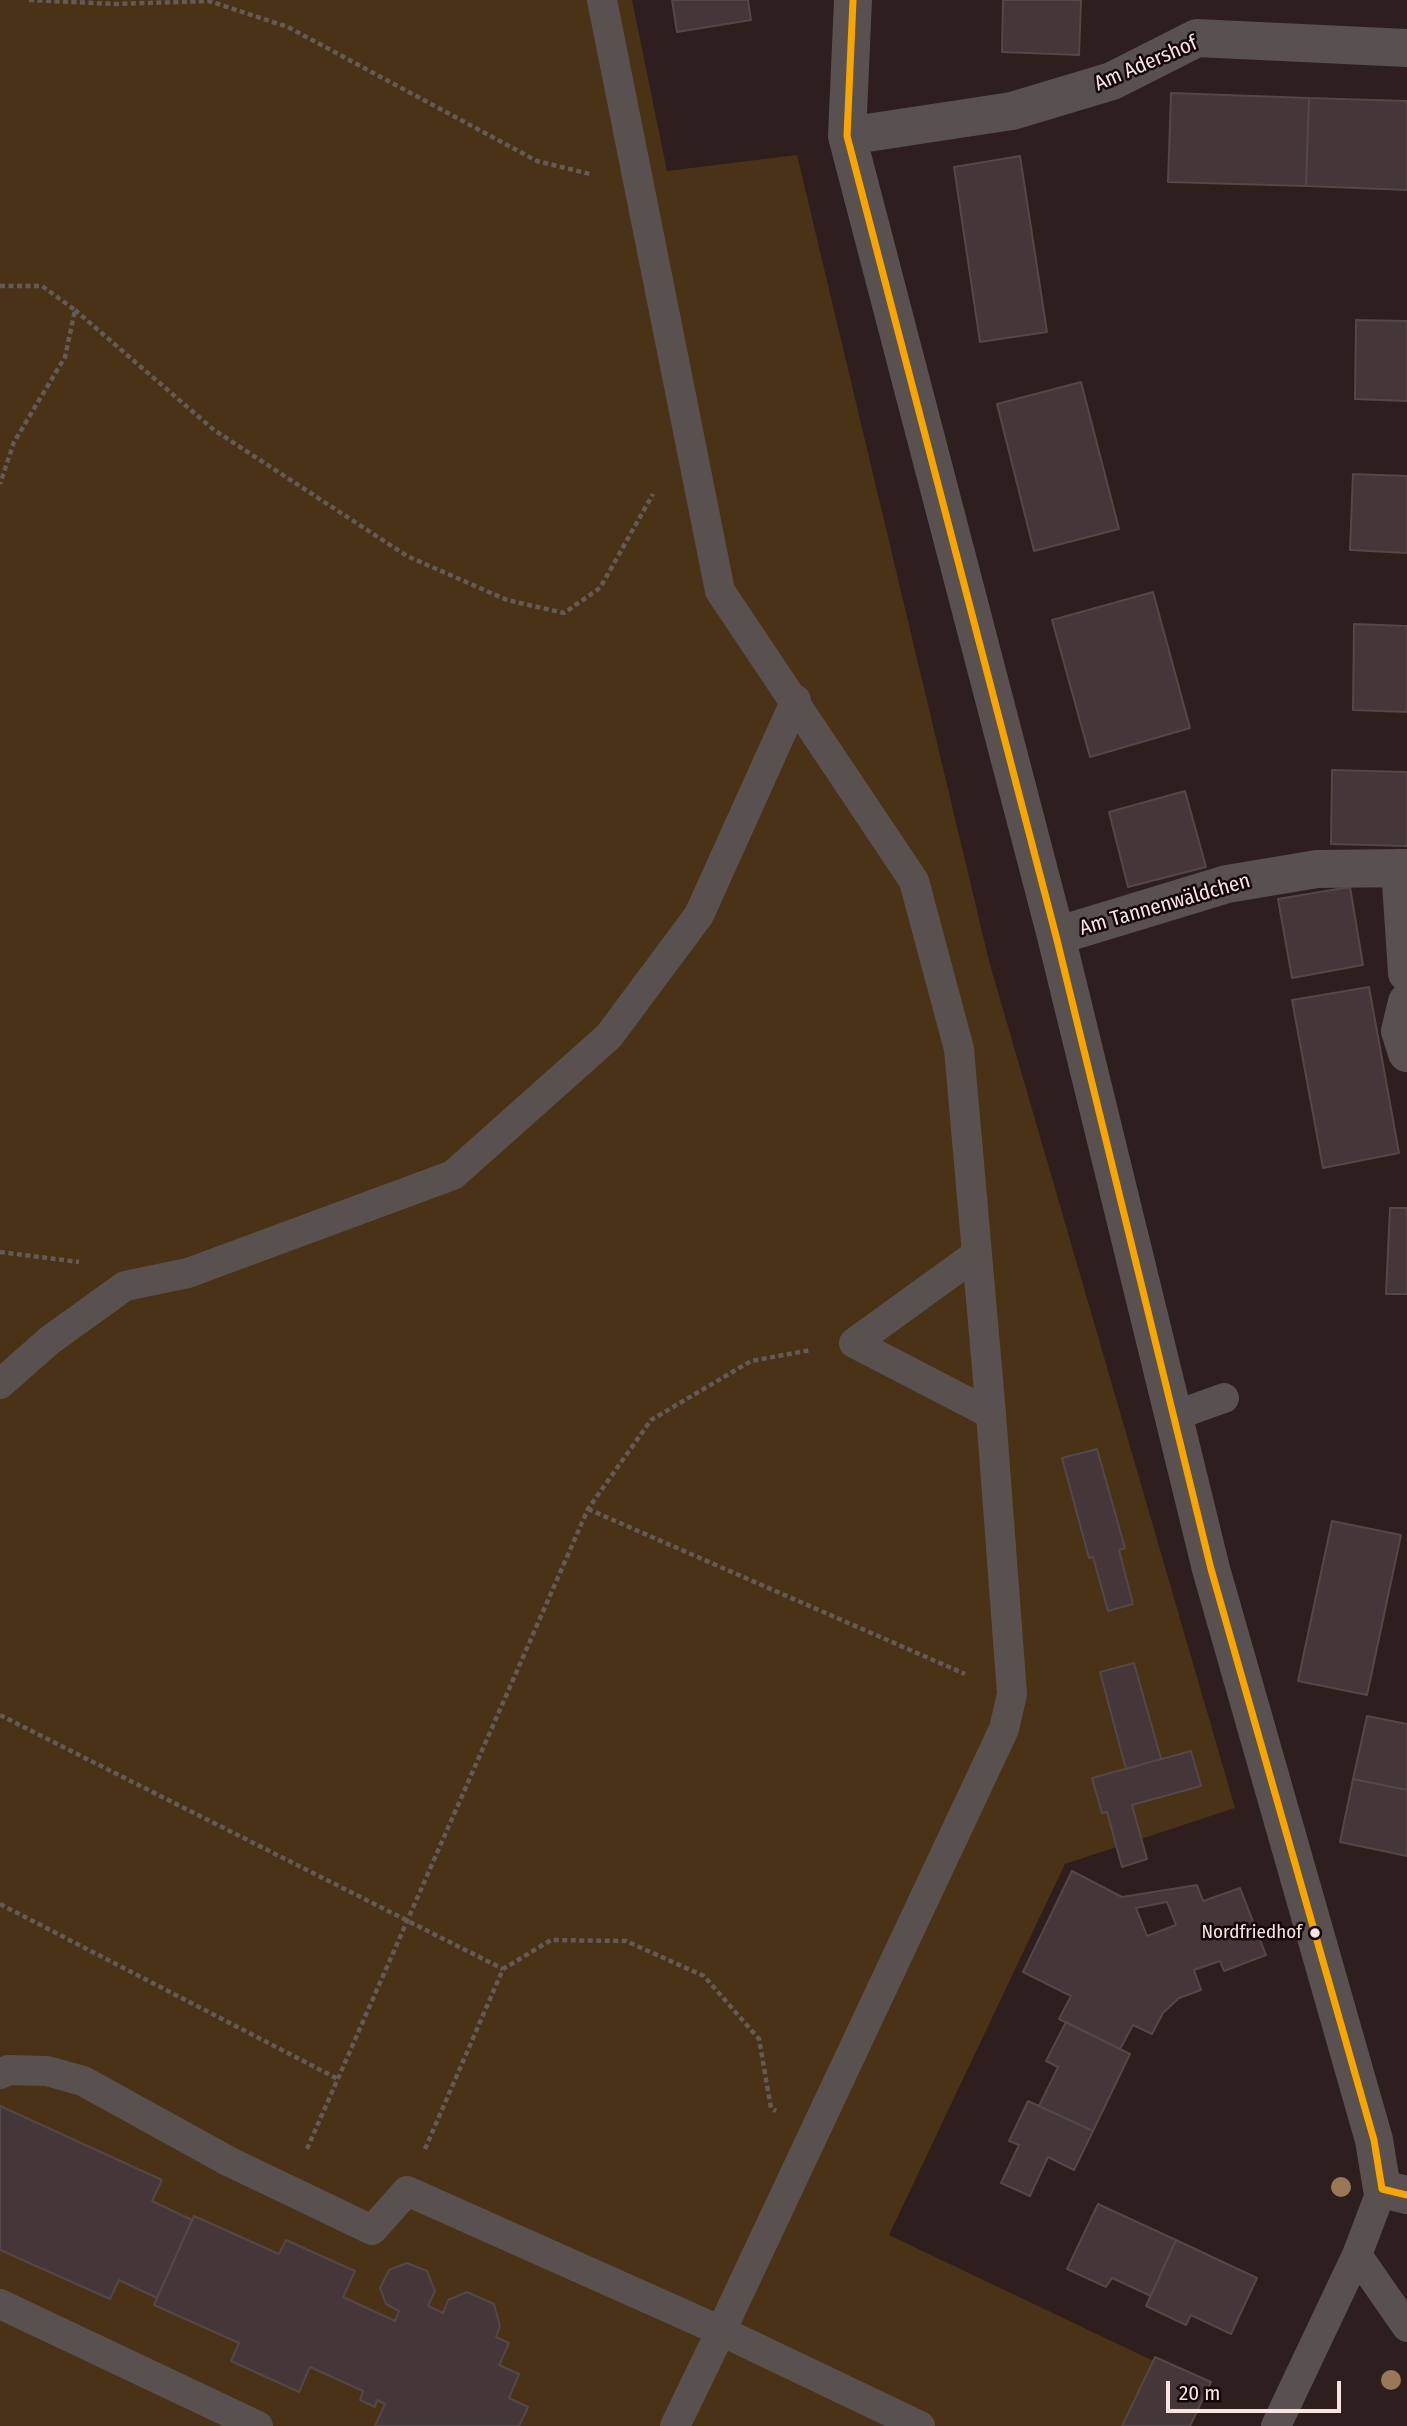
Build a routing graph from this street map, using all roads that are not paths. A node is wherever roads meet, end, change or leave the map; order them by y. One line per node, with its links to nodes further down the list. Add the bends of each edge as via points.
1 (602, 0): 5 (lane, via 720,591)
2 (853, 0): 4 (street)
3 (1407, 48): 4 (street, Am Adershof, via 1197,38 1112,81 1012,111)
4 (847, 136): 7 (street)
5 (796, 700): 11 (lane, via 914,881 959,1049); 12 (lane, via 699,915 609,1037 453,1175 188,1273 125,1286 50,1340)
6 (1404, 868): 7 (street, Am Tannenwäldchen, via 1317,869 1227,884); 8 (street, Am Tannenwäldchen)
7 (1056, 936): 15 (street)
8 (1407, 973)
9 (1407, 1002): 10 (street, via 1400,1031)
10 (1407, 1053)
11 (977, 1254): 14 (lane); 14 (lane, via 854,1343)
12 (0, 1384)
13 (1224, 1398): 15 (lane)
14 (991, 1414): 21 (lane, via 1012,1694 1003,1728)
15 (1174, 1416): 17 (street, via 1211,1569 1374,2140)
16 (0, 2074): 21 (lane, via 47,2071 83,2081 372,2230 407,2191)
17 (1394, 2192): 18 (lane)
18 (1357, 2255): 20 (lane); 25 (lane)
19 (0, 2304): 22 (lane)
20 (1407, 2327)
21 (721, 2331): 23 (lane); 24 (lane)
22 (258, 2426)
23 (675, 2426)
24 (920, 2426)
25 (1276, 2426)

